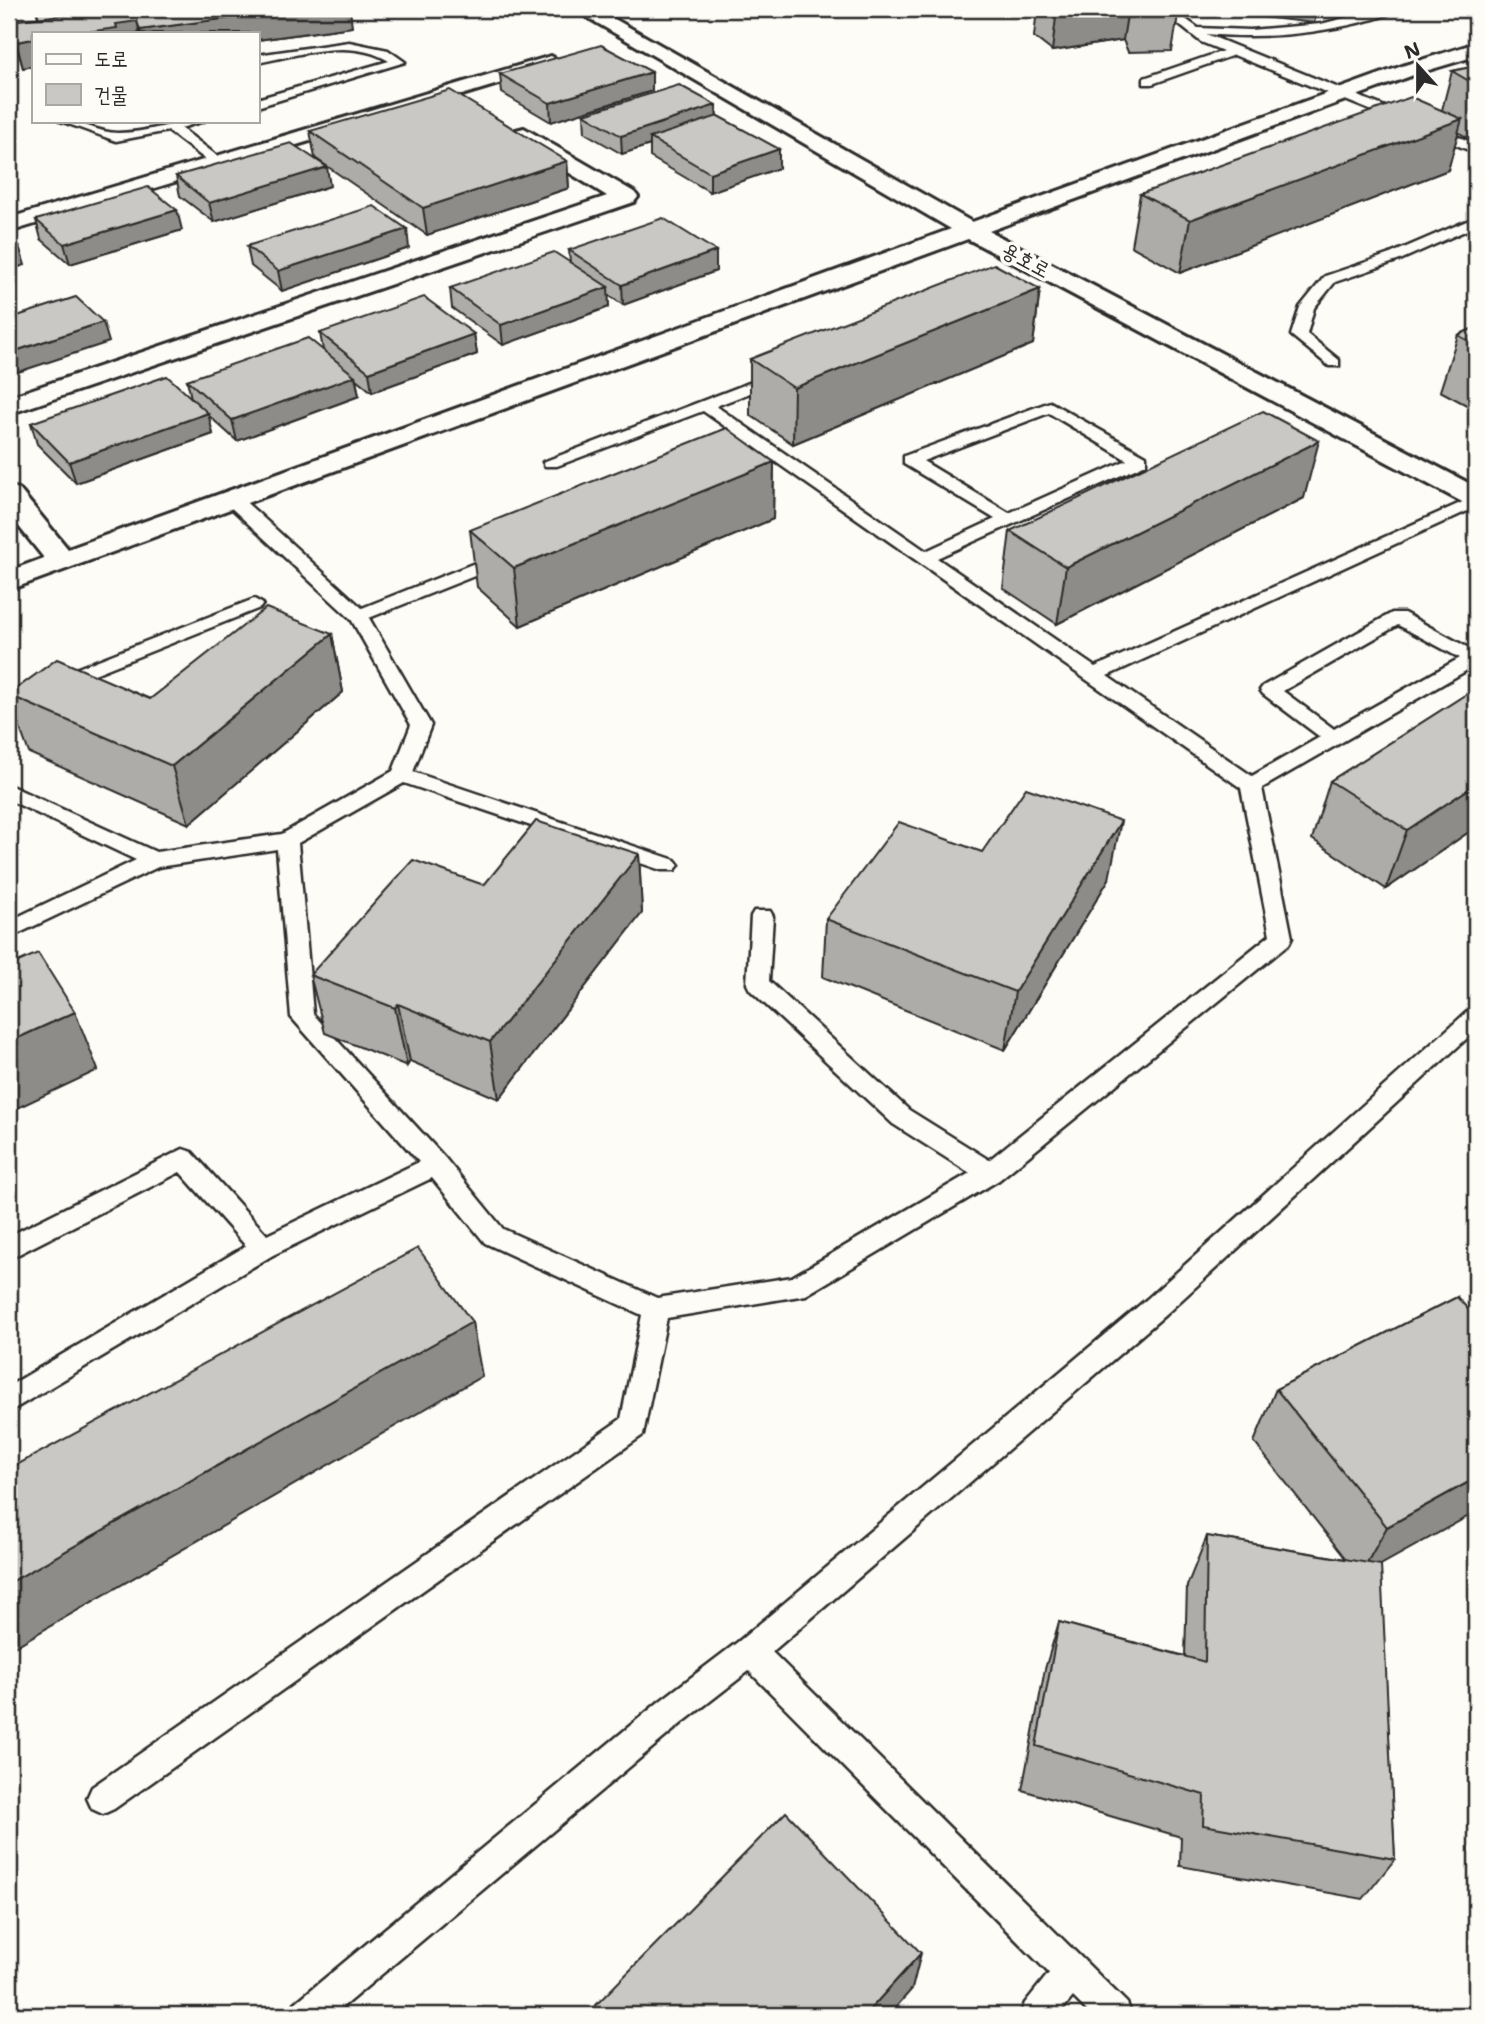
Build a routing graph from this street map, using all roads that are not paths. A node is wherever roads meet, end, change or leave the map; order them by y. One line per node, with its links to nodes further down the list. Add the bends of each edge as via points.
1 (583, 9): 5 (street, 용호로)
2 (1164, 9): 4 (lane)
3 (1391, 9): 4 (lane, via 1336,25 1265,35)
4 (1189, 29): 8 (lane)
5 (630, 37): 6 (street); 24 (street, 용호로)
6 (604, 45)
7 (1476, 49): 13 (street)
8 (1234, 51): 11 (lane); 13 (lane)
9 (566, 57): 12 (street)
10 (259, 59): 14 (lane, via 354,44 384,51 399,62)
11 (1148, 81)
12 (452, 93): 15 (street); 21 (street)
13 (1342, 96): 20 (lane); 24 (street)
14 (259, 102)
15 (476, 107)
16 (499, 121): 28 (street, via 626,197)
17 (69, 122): 19 (lane, via 116,136)
18 (194, 122): 19 (lane)
19 (172, 128): 21 (lane)
20 (1476, 149)
21 (218, 162): 23 (street)
22 (1476, 220): 25 (lane, via 1395,257 1329,279 1307,307 1299,335)
23 (9, 225)
24 (969, 230): 33 (street); 34 (street, 용호로)
25 (1334, 363)
26 (792, 371): 27 (lane)
27 (705, 405): 29 (lane); 30 (lane)
28 (9, 406)
29 (771, 452): 31 (lane); 37 (lane)
30 (551, 462)
31 (745, 462)
32 (9, 495): 38 (street)
33 (232, 499): 38 (street); 41 (lane)
34 (1476, 500): 42 (lane)
35 (1010, 521): 35 (lane, via 1069,493 1140,460 1050,407 911,460); 37 (lane)
36 (514, 554): 41 (lane)
37 (924, 558): 42 (lane)
38 (62, 561): 39 (street)
39 (9, 581)
40 (254, 604): 43 (lane)
41 (359, 615): 45 (lane, via 421,725)
42 (1093, 676): 46 (lane)
43 (9, 702)
44 (1333, 738): 44 (lane, via 1380,712 1474,659 1398,617 1269,690); 46 (lane)
45 (402, 775): 48 (lane); 50 (lane)
46 (1251, 785): 55 (lane, via 1281,939)
47 (9, 792): 49 (lane)
48 (287, 840): 49 (lane); 54 (lane, via 302,1017)
49 (154, 860): 52 (lane)
50 (668, 865)
51 (762, 916): 55 (lane, via 758,984 901,1117)
52 (9, 930)
53 (1476, 1017): 60 (lane, via 1156,1307)
54 (436, 1165): 57 (lane); 58 (lane, via 494,1236)
55 (990, 1173): 58 (lane, via 797,1287)
56 (9, 1248): 57 (lane, via 183,1158)
57 (264, 1248): 59 (lane)
58 (656, 1309): 61 (lane, via 633,1426)
59 (9, 1400)
60 (750, 1651): 62 (lane); 63 (lane)
61 (103, 1798)
62 (1072, 1972): 64 (lane); 65 (lane)
63 (307, 2015)
64 (1037, 2015)
65 (1115, 2015)

